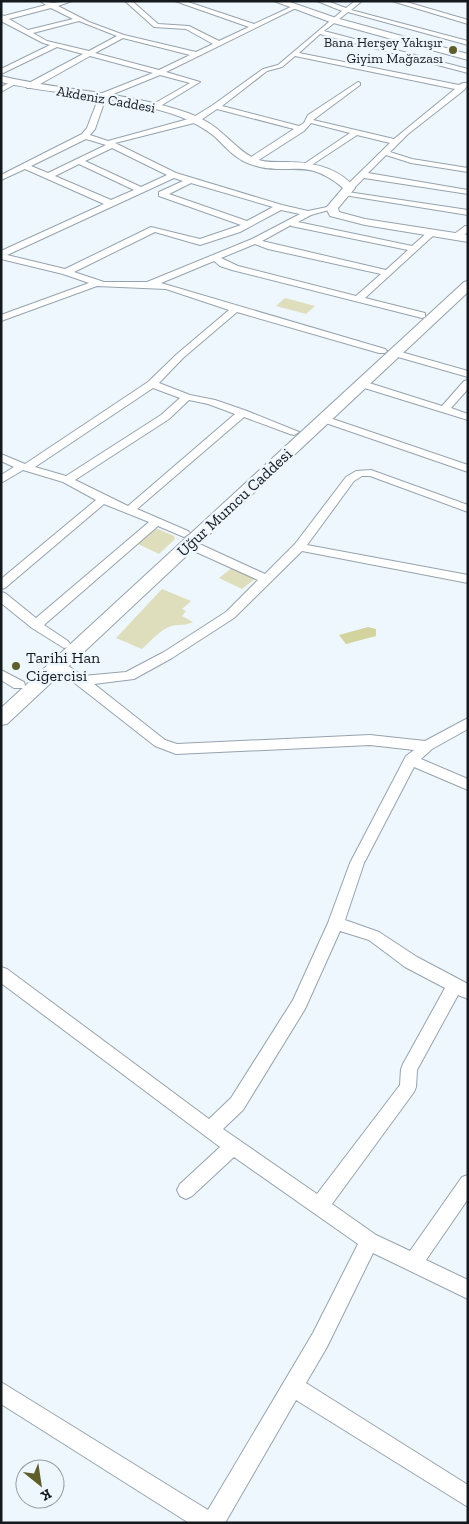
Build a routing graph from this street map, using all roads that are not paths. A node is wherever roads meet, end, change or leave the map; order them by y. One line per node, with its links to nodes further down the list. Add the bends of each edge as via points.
1 (43, 1): 9 (street)
2 (69, 1): 9 (street)
3 (128, 1): 22 (street, via 156,26 187,27)
4 (178, 1): 16 (street)
5 (278, 1): 10 (street)
6 (320, 1): 11 (street)
7 (358, 1): 11 (street)
8 (397, 1): 15 (street)
9 (53, 6): 12 (street); 13 (street)
10 (295, 7): 14 (street); 16 (street)
11 (346, 10): 14 (street); 21 (street)
12 (2, 18): 17 (street)
13 (80, 19): 17 (street); 20 (street)
14 (333, 20): 18 (street); 19 (street)
15 (467, 21)
16 (254, 26): 22 (street)
17 (28, 32): 25 (street)
18 (320, 32): 24 (street); 29 (street)
19 (382, 34): 24 (street); 26 (street)
20 (122, 36): 27 (street); 28 (street)
21 (442, 37): 23 (street); 26 (street)
22 (217, 43): 28 (street)
23 (468, 43)
24 (364, 44): 31 (street)
25 (56, 45): 27 (street); 32 (street)
26 (422, 45): 30 (street)
27 (89, 54): 33 (street); 38 (street)
28 (195, 54): 33 (street)
29 (293, 54): 39 (street); 43 (street, via 280,66 265,70)
30 (468, 57)
31 (468, 71)
32 (1, 72)
33 (159, 72): 41 (street); 42 (street, via 199,80)
34 (1, 79): 36 (street, Akdeniz Caddesi)
35 (468, 82): 39 (street)
36 (13, 83): 38 (street, Akdeniz Caddesi); 40 (street)
37 (358, 84): 45 (street, via 311,117)
38 (30, 86): 41 (street, Akdeniz Caddesi)
39 (461, 88): 49 (street)
40 (1, 90)
41 (104, 96): 42 (street, Akdeniz Caddesi); 48 (street)
42 (154, 106): 44 (street, Akdeniz Caddesi)
43 (216, 107): 44 (street); 46 (street)
44 (195, 120): 50 (street); 53 (street, Akdeniz Caddesi, via 212,129)
45 (310, 121): 46 (street); 47 (street)
46 (301, 128): 53 (street)
47 (356, 132): 49 (street); 55 (street)
48 (85, 136): 50 (street); 54 (street)
49 (396, 142): 51 (street)
50 (110, 144): 52 (street); 57 (street)
51 (386, 153): 56 (street, via 412,161); 58 (street)
52 (79, 161): 59 (street); 62 (street)
53 (250, 161): 55 (street, Akdeniz Caddesi, via 266,165)
54 (24, 166): 59 (street); 60 (street)
55 (307, 166): 63 (street, Akdeniz Caddesi, via 324,170)
56 (468, 170)
57 (173, 175): 61 (street); 62 (street)
58 (363, 175): 63 (street); 64 (street)
59 (49, 176): 65 (street)
60 (1, 178)
61 (191, 180): 66 (street); 71 (street, via 162,194)
62 (139, 189): 65 (street)
63 (346, 190): 67 (street); 69 (street)
64 (468, 192)
65 (110, 203): 78 (street)
66 (280, 208): 68 (street); 71 (street)
67 (332, 208): 68 (street); 73 (street, via 334,214 344,217)
68 (308, 213): 70 (street)
69 (468, 213)
70 (290, 223): 76 (street); 77 (street)
71 (247, 224): 80 (street, via 200,242 154,229)
72 (468, 228): 74 (street)
73 (432, 233): 74 (street); 77 (street)
74 (456, 237): 75 (street)
75 (468, 239)
76 (255, 241): 79 (street); 81 (street)
77 (415, 250): 81 (street)
78 (1, 255): 80 (street)
79 (215, 258): 84 (street); 86 (street, via 234,268)
80 (66, 272): 83 (street)
81 (388, 273): 86 (street)
82 (468, 273): 88 (street, Uğur Mumcu Caddesi)
83 (97, 283): 84 (street); 89 (street)
84 (148, 285): 87 (street, via 167,286)
85 (468, 285): 90 (street, Uğur Mumcu Caddesi)
86 (358, 299): 88 (street)
87 (235, 309): 90 (street); 93 (street)
88 (422, 315): 90 (street, Uğur Mumcu Caddesi)
89 (1, 318)
90 (388, 352): 91 (street); 94 (street, Uğur Mumcu Caddesi); 100 (street, Uğur Mumcu Caddesi)
91 (468, 374)
92 (468, 383): 96 (street)
93 (152, 384): 95 (street); 102 (street)
94 (362, 384): 96 (street); 99 (street, Uğur Mumcu Caddesi)
95 (188, 396): 97 (street); 105 (street, via 166,417)
96 (444, 410): 98 (street)
97 (244, 413): 100 (street); 108 (street)
98 (468, 417)
99 (324, 419): 103 (street); 110 (street, Uğur Mumcu Caddesi)
100 (294, 432): 110 (street, Uğur Mumcu Caddesi)
101 (1, 457): 102 (street)
102 (24, 467): 104 (street); 105 (street)
103 (468, 469)
104 (1, 480)
105 (67, 480): 106 (street)
106 (103, 499): 108 (street); 114 (street)
107 (468, 509): 111 (street, via 371,473 360,474 350,479)
108 (130, 510): 109 (street)
109 (156, 522): 110 (street); 116 (street)
110 (187, 538): 112 (street); 117 (street, Uğur Mumcu Caddesi)
111 (299, 547): 112 (street); 113 (street)
112 (266, 579): 120 (street, via 230,615 168,655 129,676)
113 (468, 580)
114 (1, 585)
115 (1, 596): 116 (street)
116 (36, 625): 117 (street)
117 (70, 647): 118 (street, Uğur Mumcu Caddesi)
118 (52, 663): 120 (street); 121 (street, Uğur Mumcu Caddesi); 123 (street, Uğur Mumcu Caddesi)
119 (1, 674): 121 (street)
120 (81, 681): 125 (street, via 160,743 176,749 370,740)
121 (19, 684): 122 (street, Uğur Mumcu Caddesi)
122 (1, 701)
123 (1, 719)
124 (468, 723): 125 (street)
125 (427, 746): 126 (street)
126 (411, 760): 127 (street); 128 (street, via 357,863)
127 (468, 785)
128 (336, 923): 130 (street, via 374,936 411,962); 131 (street, via 299,1004 254,1078 237,1104)
129 (1, 974): 131 (street)
130 (461, 988): 135 (street, via 409,1069 408,1087)
131 (210, 1130): 132 (street)
132 (233, 1146): 134 (street); 135 (street)
133 (468, 1183): 137 (street)
134 (186, 1190)
135 (319, 1207): 136 (street)
136 (368, 1241): 137 (street); 139 (street, via 320,1340)
137 (413, 1264): 138 (street)
138 (468, 1290)
139 (292, 1386): 141 (street); 143 (street)
140 (1, 1392): 142 (street)
141 (468, 1497)
142 (209, 1523)
143 (213, 1523)

